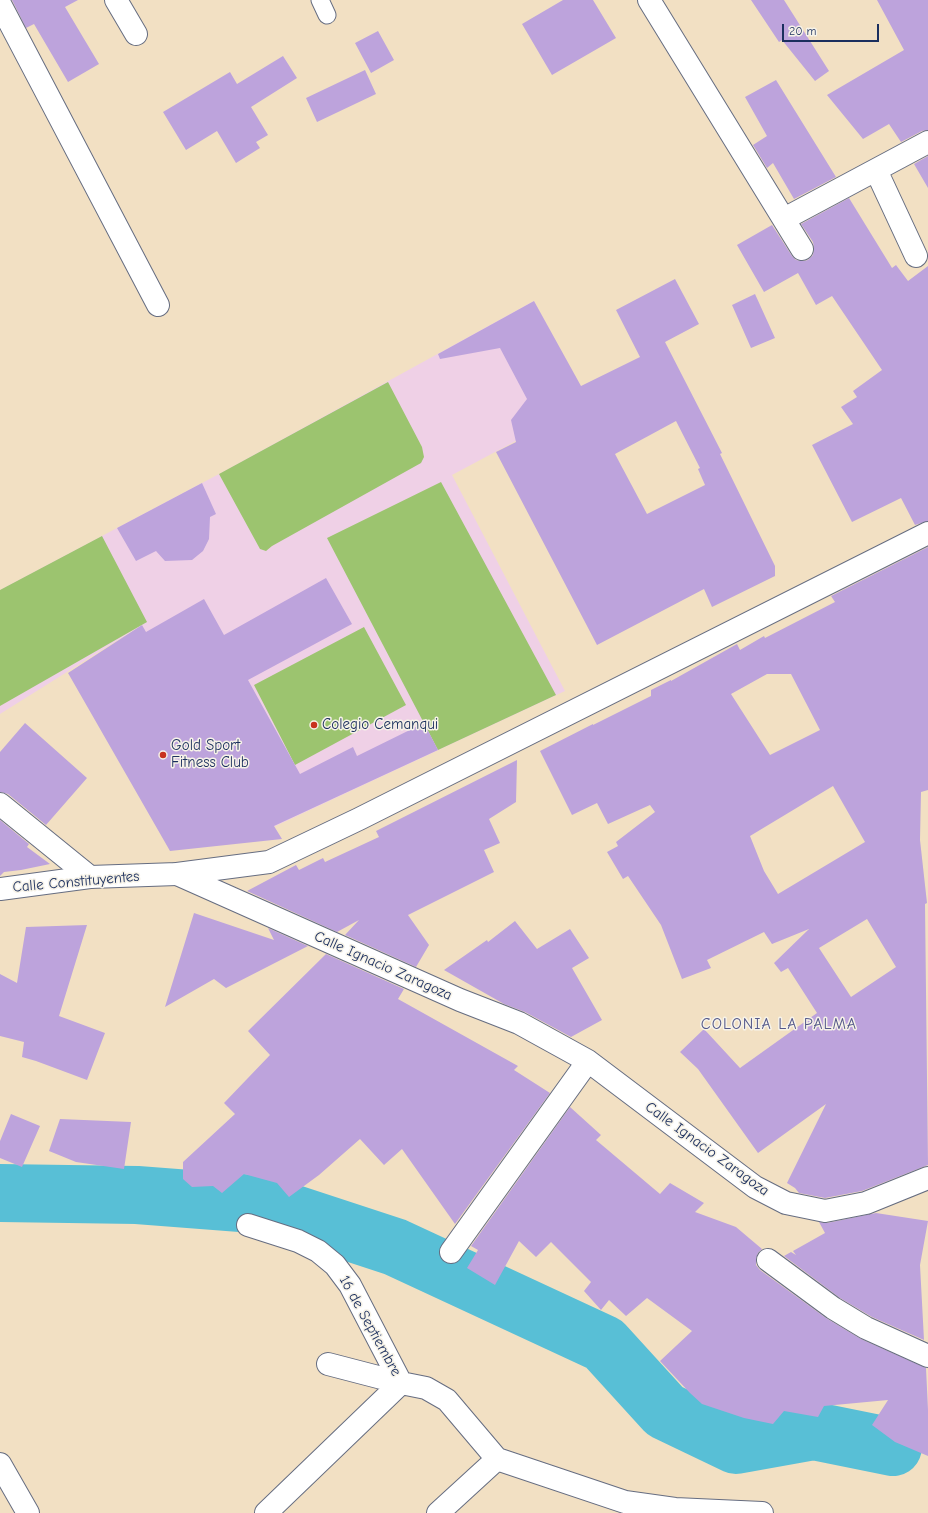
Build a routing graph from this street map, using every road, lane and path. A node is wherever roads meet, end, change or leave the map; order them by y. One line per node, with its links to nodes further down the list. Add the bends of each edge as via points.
1 (116, 0): 4 (street)
2 (649, 0): 7 (street)
3 (0, 4): 10 (street)
4 (136, 34)
5 (928, 142): 6 (street)
6 (876, 170): 7 (street); 9 (street)
7 (784, 219): 8 (street)
8 (802, 249)
9 (916, 256)
10 (158, 305)
11 (928, 533): 13 (street, Calle Constituyentes, via 269,862)
12 (0, 804): 14 (street)
13 (177, 874): 14 (street, Calle Constituyentes); 16 (street, Calle Ignacio Zaragoza, via 460,1000 519,1023)
14 (90, 877): 15 (street, Calle Constituyentes)
15 (0, 889)
16 (588, 1061): 17 (street, Calle Ignacio Zaragoza, via 755,1187 786,1204 825,1211 866,1203); 19 (street)
17 (928, 1178)
18 (248, 1225): 23 (street, 16 de Septiembre, via 298,1241 318,1251 335,1265 350,1285)
19 (451, 1252)
20 (768, 1260): 21 (street, via 833,1308 866,1328)
21 (928, 1356)
22 (328, 1364): 23 (street)
23 (401, 1383): 24 (street, 16 de Septiembre, via 426,1388 447,1400); 27 (street)
24 (497, 1459): 28 (street); 29 (street, via 625,1502 675,1509)
25 (0, 1464): 26 (street)
26 (28, 1513)
27 (266, 1513)
28 (438, 1513)
29 (762, 1513)

